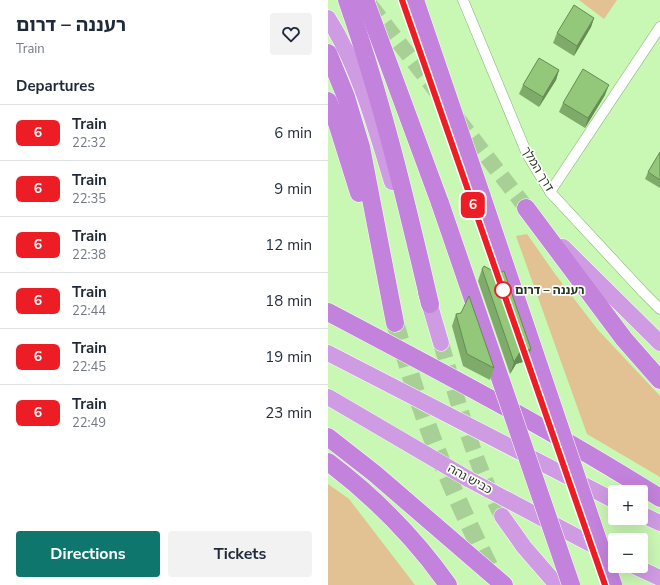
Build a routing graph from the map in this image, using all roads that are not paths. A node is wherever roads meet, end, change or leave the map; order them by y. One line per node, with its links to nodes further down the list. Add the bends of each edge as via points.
1 (348, 0): 11 (highway, via 386,122)
2 (366, 0): 33 (highway, bridge, via 440,203)
3 (415, 0): 21 (highway, bridge)
4 (463, 0): 9 (street, דרך המלך, via 527,154)
5 (328, 18): 11 (highway, via 365,98)
6 (660, 28): 9 (street)
7 (328, 53): 8 (highway, via 346,97 359,141 394,317 350,162)
8 (328, 101)
9 (550, 192): 12 (street, דרך המלך)
10 (525, 207): 15 (highway); 17 (highway, via 619,333)
11 (430, 304): 14 (highway)
12 (660, 309)
13 (328, 312): 23 (highway, via 467,385 598,459)
14 (441, 343)
15 (660, 343)
16 (328, 354): 22 (highway)
17 (660, 380)
18 (328, 397): 27 (highway, כביש גהה, via 470,480)
19 (328, 437): 31 (highway, via 374,473)
20 (328, 462): 30 (highway, via 386,512 417,545)
21 (580, 488): 34 (highway, bridge); 35 (highway, bridge)
22 (608, 497)
23 (660, 498)
24 (502, 516): 32 (highway, via 524,547)
25 (648, 517): 26 (highway)
26 (660, 523)
27 (608, 554)
28 (648, 572): 29 (highway)
29 (660, 578)
30 (448, 585)
31 (504, 585)
32 (557, 585)
33 (571, 585)
34 (612, 585)
35 (620, 585)

